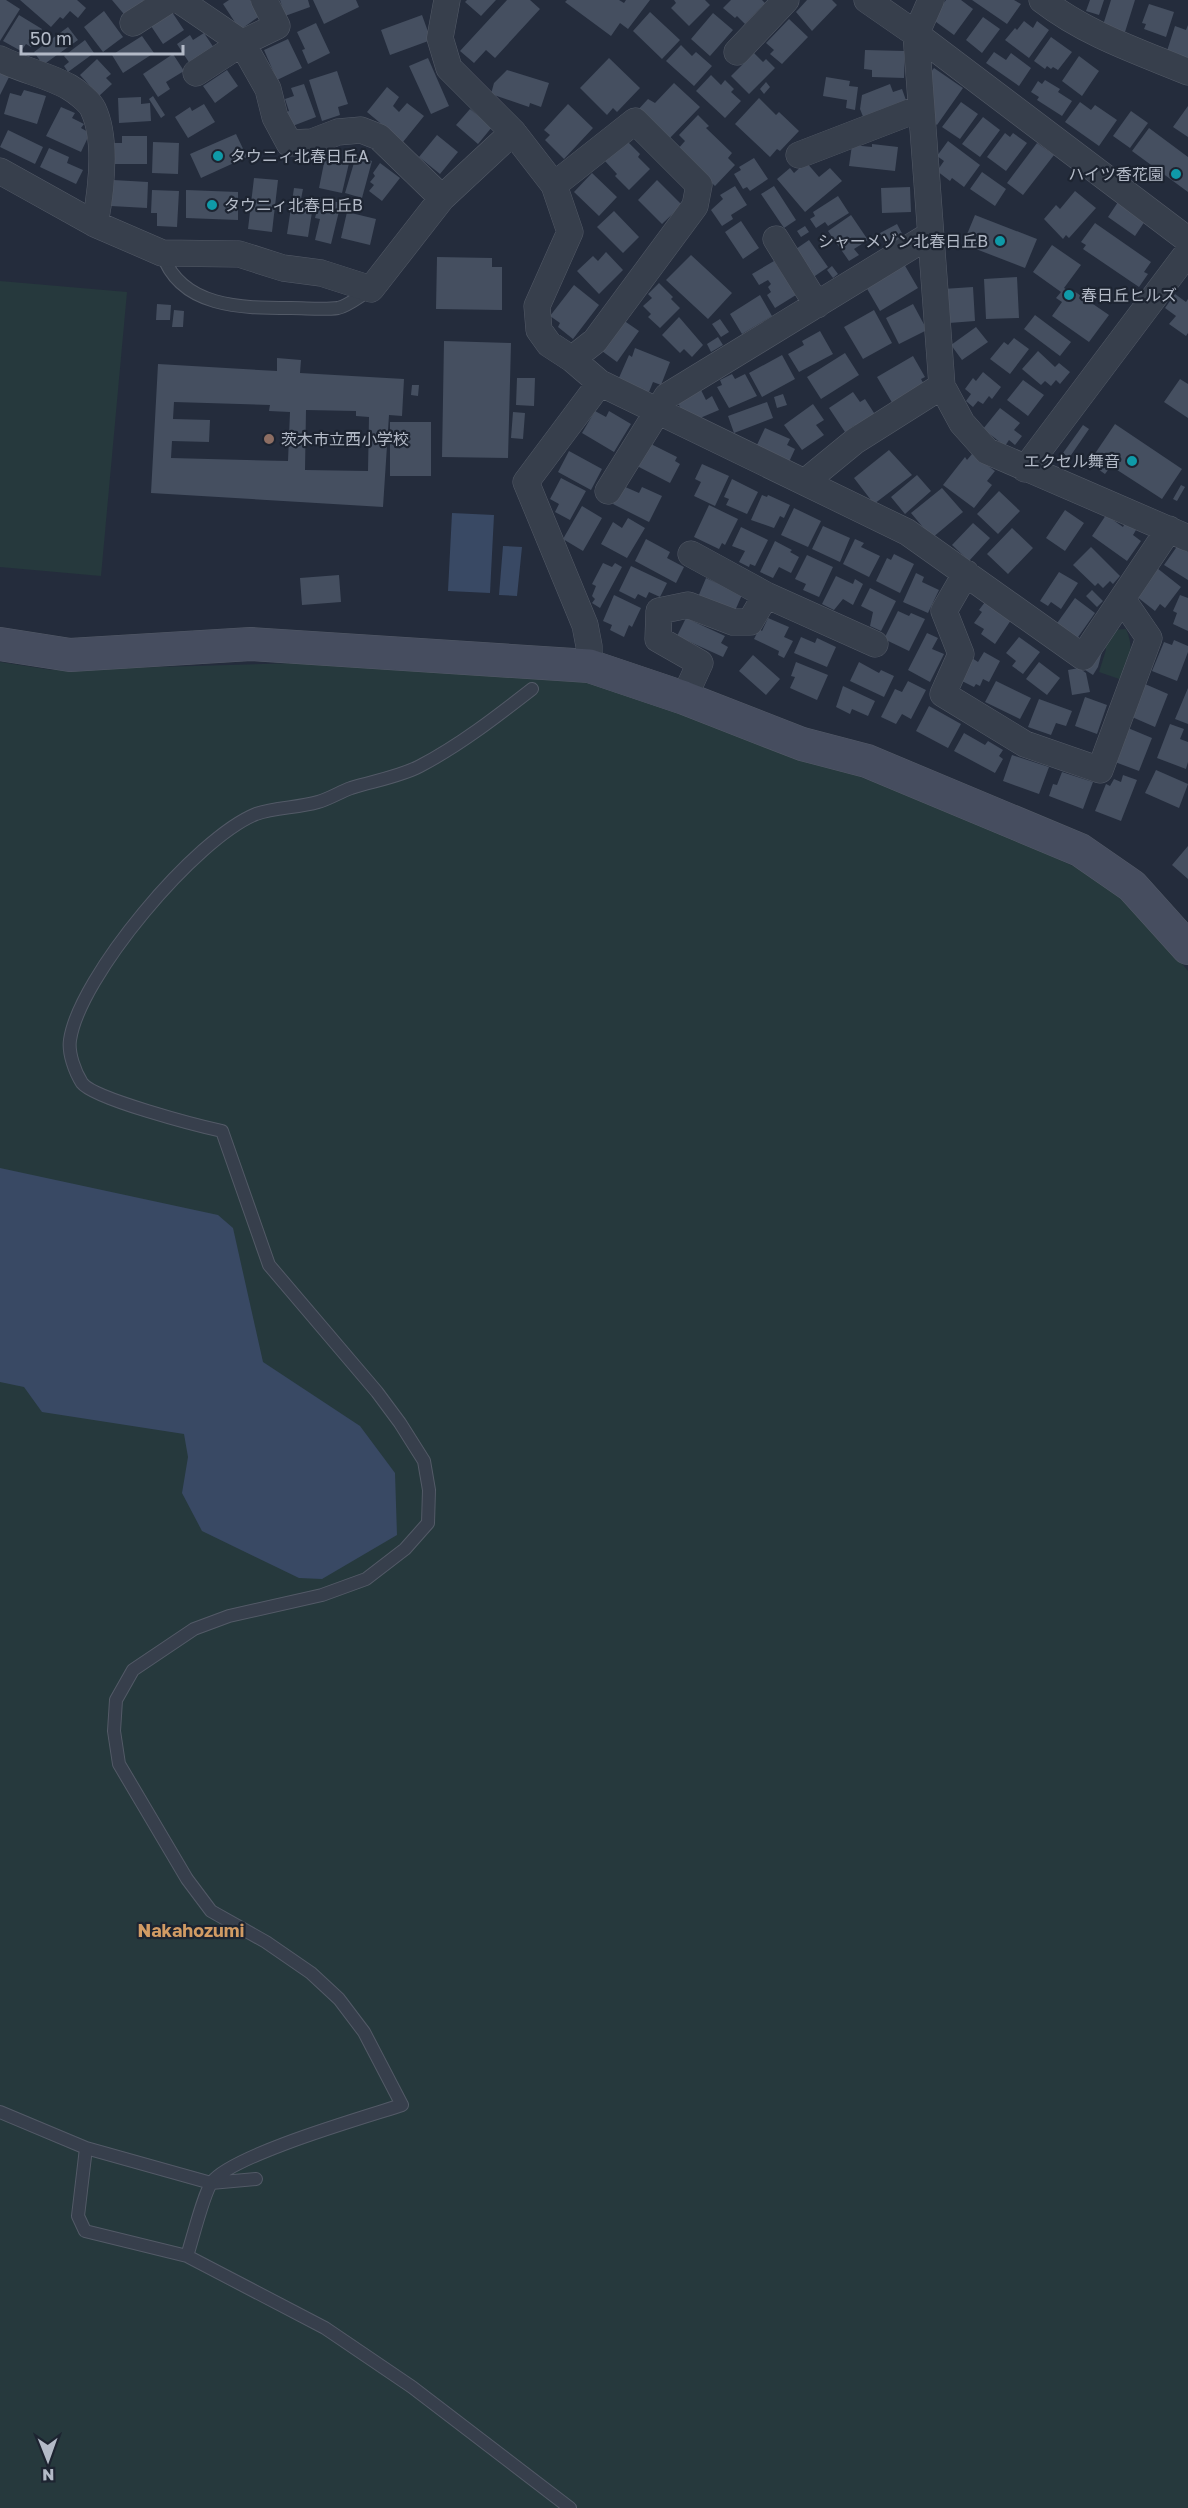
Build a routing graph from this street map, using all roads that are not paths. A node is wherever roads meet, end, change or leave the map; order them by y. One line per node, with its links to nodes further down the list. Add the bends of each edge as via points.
1 (169, 0): 10 (street)
2 (179, 0): 12 (street)
3 (264, 0): 12 (street, via 277,26)
4 (447, 0): 18 (street, via 440,38 449,68)
5 (786, 0): 13 (street)
6 (867, 0): 11 (street)
7 (931, 0): 11 (street)
8 (1042, 0): 9 (street)
9 (1070, 10): 15 (street, via 1106,38)
10 (133, 23)
11 (916, 34): 17 (street); 26 (street)
12 (242, 43): 16 (street); 22 (street, via 268,89 275,117 289,143 312,142 338,132 362,130 379,137)
13 (737, 52)
14 (0, 59): 23 (street, via 69,87 93,107 101,158)
15 (1188, 72)
16 (196, 73)
17 (921, 108): 19 (street); 24 (street)
18 (513, 132): 21 (street); 22 (street)
19 (799, 156)
20 (0, 171): 23 (street)
21 (554, 185): 31 (street, via 570,232 537,306 539,330 549,344); 31 (street, via 635,121 699,185 695,206 595,341)
22 (442, 198): 29 (street)
23 (95, 224): 28 (street)
24 (930, 235): 30 (street); 33 (street)
25 (776, 239): 30 (street)
26 (1188, 240)
27 (1188, 252): 35 (street)
28 (162, 253): 29 (street, via 239,254); 29 (lane, via 178,283 215,302 260,308 340,308)
29 (371, 289)
30 (817, 305): 34 (street, via 667,396)
31 (572, 359): 32 (street)
32 (600, 383): 34 (street); 45 (street, via 526,482 585,625)
33 (942, 386): 35 (street, via 962,423 987,451); 36 (street, via 855,441)
34 (657, 413): 36 (street); 37 (street)
35 (1024, 468): 38 (street)
36 (805, 482): 40 (street, via 907,532)
37 (608, 490)
38 (1179, 533): 42 (street)
39 (691, 554): 41 (street)
40 (966, 573): 42 (street, via 1083,657); 42 (street, via 944,611 961,654 943,694 1025,744 1100,770 1149,638)
41 (766, 595): 44 (street); 47 (street, via 750,622 733,622 688,605 659,611 658,639 699,663)
42 (1123, 600)
43 (0, 644): 45 (street, via 70,655 252,644)
44 (875, 644)
45 (589, 666): 47 (street)
46 (532, 689): 52 (lane, via 480,729 418,767 318,802 256,814 194,856 137,921 88,990 69,1042 84,1085 179,1122 222,1131 269,1264 400,1423 424,1461 429,1490 428,1523 405,1549 366,1579 322,1595 229,1616 194,1629 133,1670 116,1700 114,1731 119,1764 187,1879 211,1911 311,1973 339,2000 364,2032 402,2105 308,2135 239,2163)
47 (684, 698): 48 (street, via 802,744 867,760 1080,850 1132,886)
48 (1188, 948)
49 (0, 2112): 50 (lane)
50 (86, 2148): 52 (lane); 53 (lane, via 78,2216 86,2230)
51 (256, 2179): 52 (lane)
52 (211, 2183): 53 (lane)
53 (187, 2256): 54 (lane, via 325,2328 412,2387)
54 (570, 2508)

